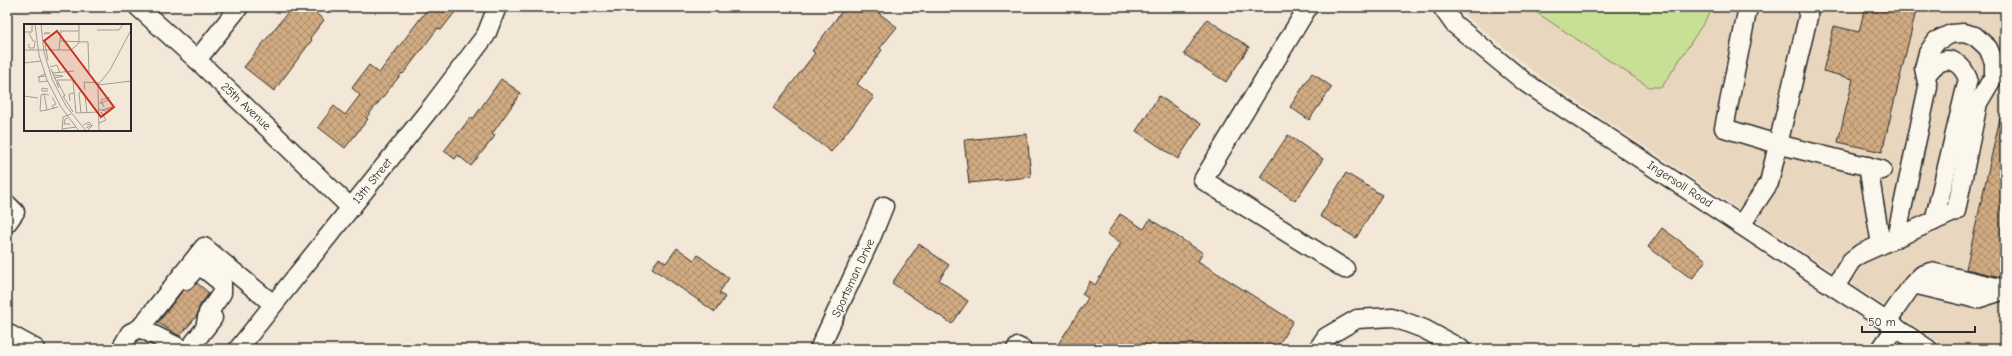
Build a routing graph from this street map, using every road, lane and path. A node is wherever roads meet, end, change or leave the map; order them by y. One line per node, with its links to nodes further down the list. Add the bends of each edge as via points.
1 (138, 7): 8 (street, 25th Avenue)
2 (239, 7): 8 (street)
3 (497, 7): 13 (street, 13th Street, via 486,35)
4 (1308, 7): 18 (street, via 1203,180)
5 (1442, 7): 16 (street, Ingersoll Road, via 1454,24 1526,83)
6 (1748, 7): 10 (street, via 1724,128)
7 (1808, 12): 10 (street)
8 (197, 60): 13 (street, 25th Avenue)
9 (1926, 75): 14 (street, via 1937,63 1955,61 1964,68 1968,78); 14 (street, via 1924,68 1928,52 1936,41 1951,34 1975,36 1988,48 1994,62 1994,76 1978,103 1956,211); 17 (street, via 1928,87)
10 (1777, 144): 16 (street, via 1769,183); 17 (street, via 1875,168)
11 (7, 204): 15 (street, via 15,212)
12 (884, 206): 33 (street, Sportsman Drive)
13 (351, 208): 23 (street, 13th Street)
14 (1934, 221): 17 (street)
15 (7, 223)
16 (1740, 224): 20 (street, Ingersoll Road)
17 (1888, 241): 20 (street, via 1851,261)
18 (1345, 269)
19 (242, 280): 22 (street, via 204,247); 23 (street); 26 (street)
20 (1835, 287): 24 (street, Ingersoll Road)
21 (2005, 290): 24 (street, via 1931,272 1922,275 1913,284)
22 (163, 298): 25 (street); 26 (street, via 171,298 194,270 202,267 222,283 222,293 208,313)
23 (272, 304): 32 (street, 13th Street)
24 (1891, 324): 38 (street); 39 (street, Ingersoll Road)
25 (140, 328): 29 (street, via 130,333); 30 (street)
26 (205, 328): 31 (street)
27 (7, 333): 28 (street)
28 (36, 349)
29 (121, 349)
30 (182, 349)
31 (189, 349)
32 (238, 349)
33 (819, 349)
34 (1016, 349): 35 (street)
35 (1022, 349)
36 (1318, 349): 37 (street, via 1326,337 1357,319 1392,317 1424,329)
37 (1461, 349)
38 (1881, 349)
39 (1928, 349)

